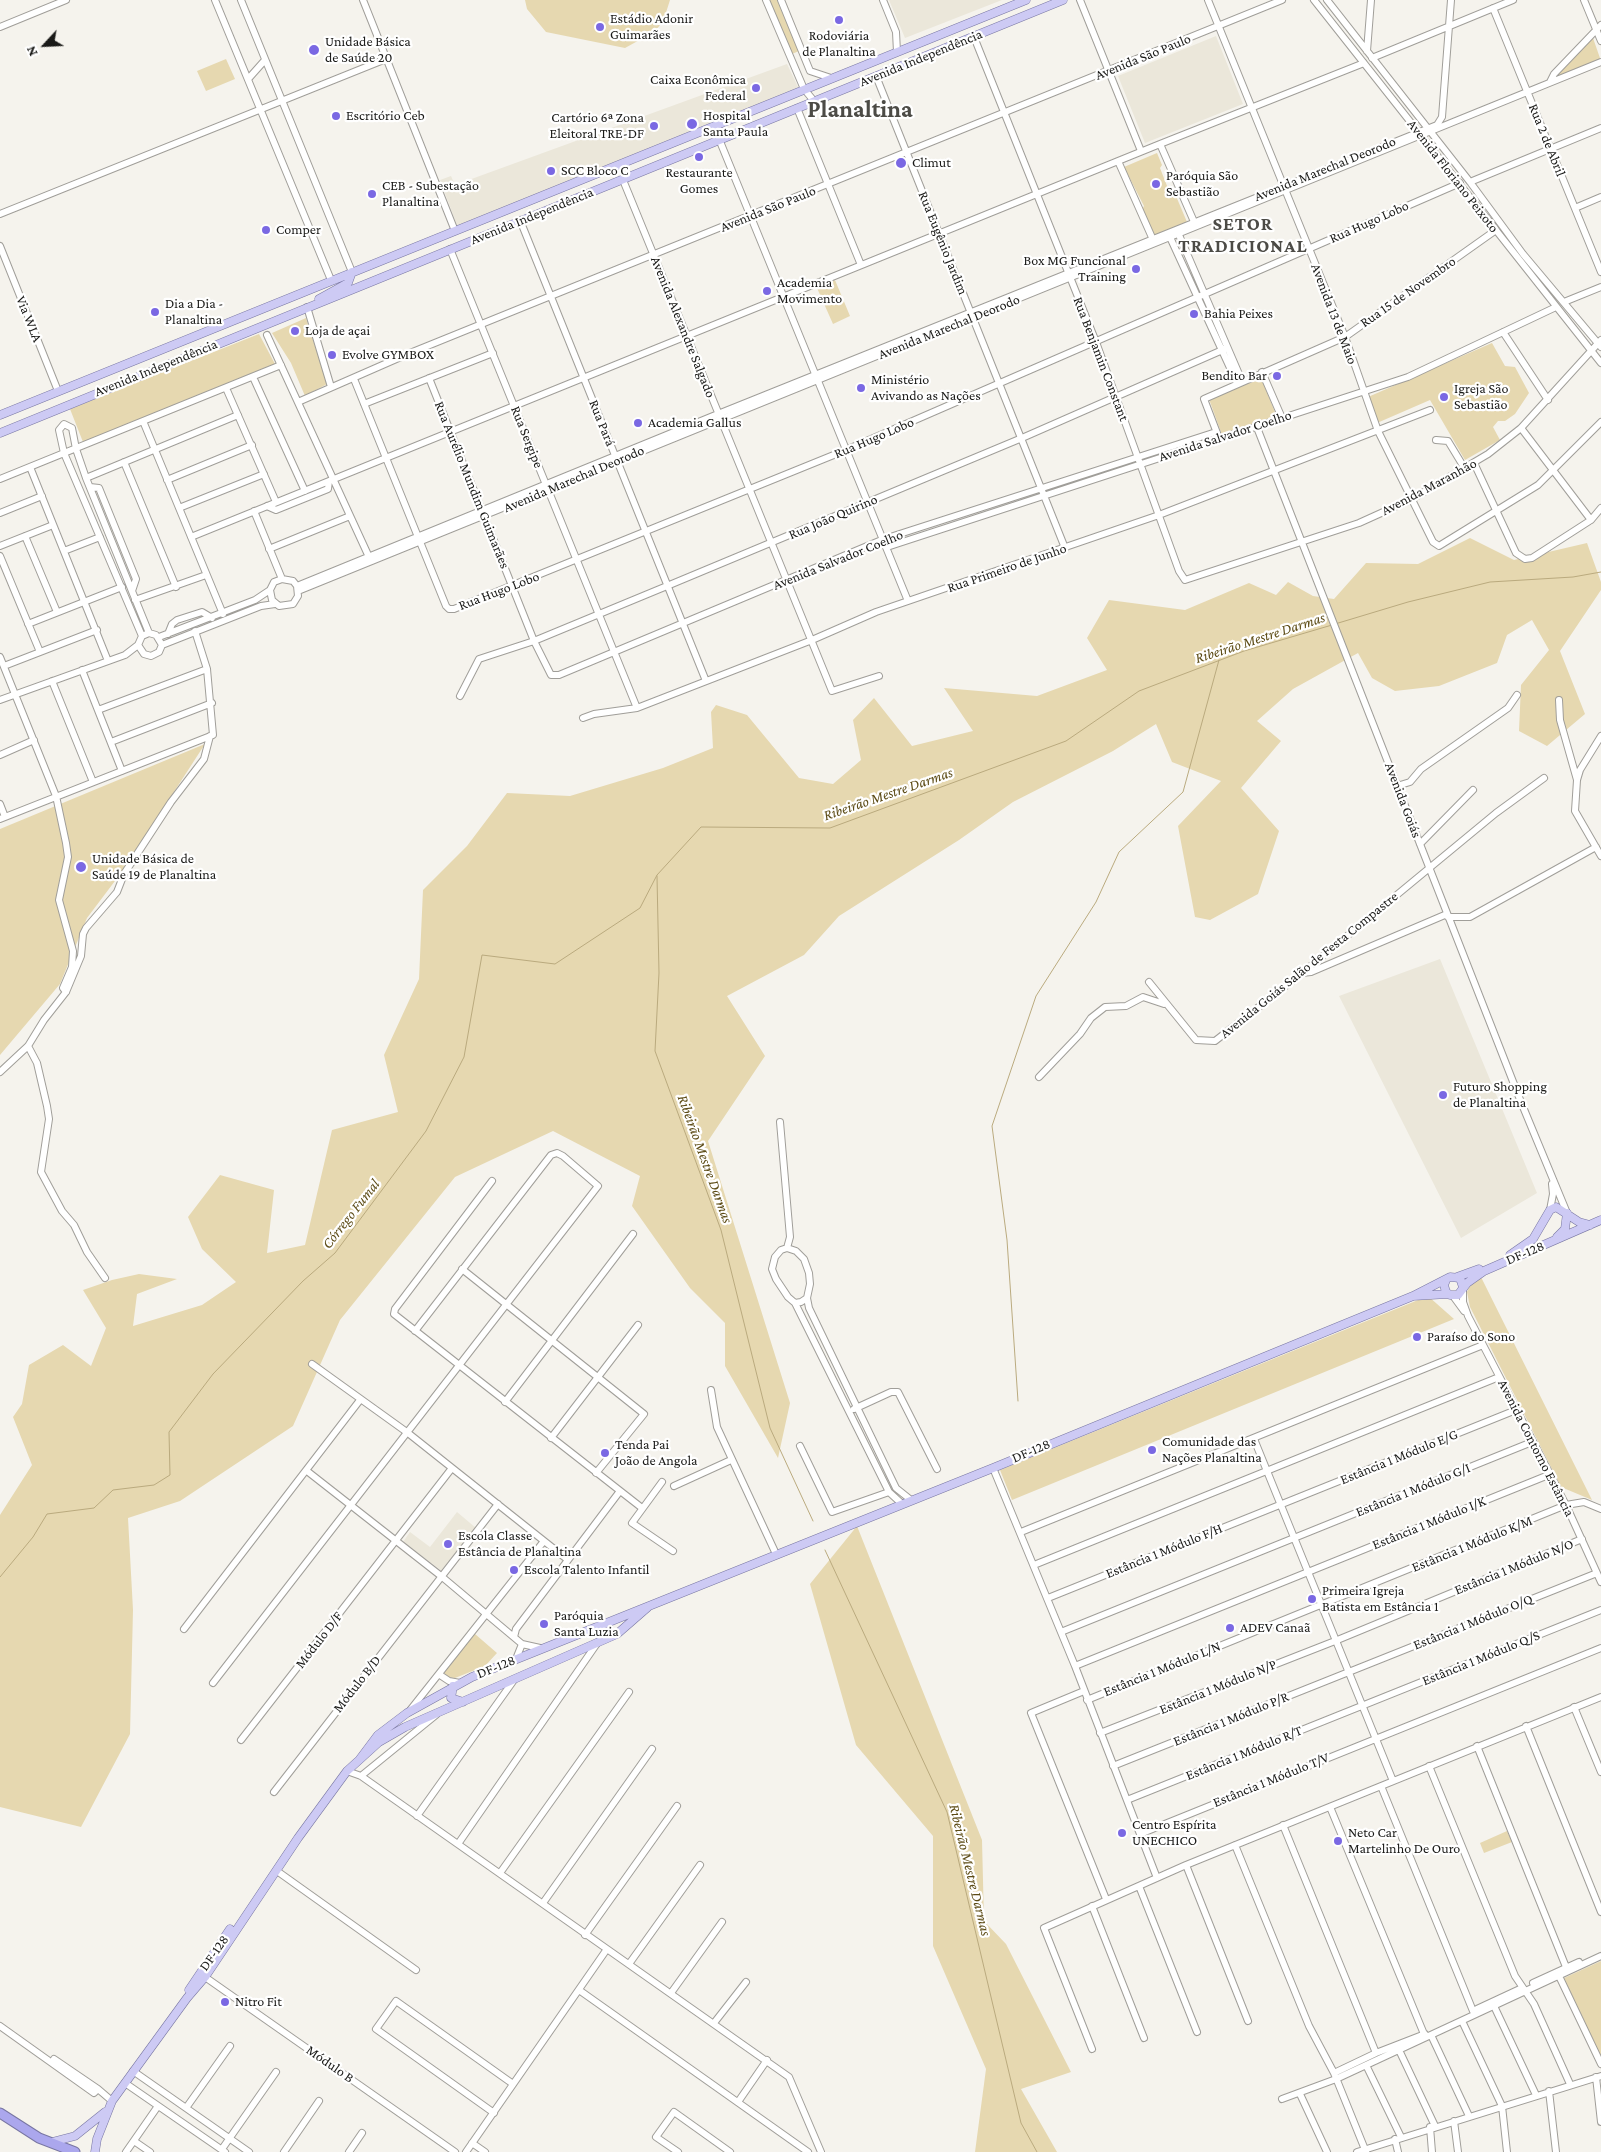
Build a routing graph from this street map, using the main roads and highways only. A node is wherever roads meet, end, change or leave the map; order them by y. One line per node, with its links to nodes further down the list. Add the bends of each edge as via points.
1 (1026, 0): 3 (main road, Avenida Independência)
2 (1063, 0): 5 (main road, Avenida Independência)
3 (928, 38): 4 (main road, Avenida Independência); 5 (main road, via 925,46)
4 (918, 43): 6 (main road); 7 (main road, Avenida Independência)
5 (931, 54): 6 (main road, Avenida Independência)
6 (921, 58): 9 (main road, Avenida Independência)
7 (739, 117): 8 (main road, Avenida Independência); 9 (main road, via 739,124)
8 (731, 120): 10 (main road); 11 (main road, Avenida Independência)
9 (744, 129): 10 (main road, Avenida Independência)
10 (730, 134): 13 (main road, Avenida Independência)
11 (569, 186): 12 (main road, Avenida Independência); 13 (main road, via 568,194)
12 (556, 191): 14 (main road, via 561,195); 15 (main road, Avenida Independência)
13 (574, 200): 14 (main road, Avenida Independência)
14 (561, 205): 17 (main road, Avenida Independência)
15 (411, 249): 16 (main road, Avenida Independência); 17 (main road)
16 (401, 254): 18 (main road, via 406,259); 19 (main road, Avenida Independência)
17 (415, 262): 18 (main road, Avenida Independência)
18 (404, 267): 20 (main road, Avenida Independência)
19 (352, 272): 20 (main road, via 348,283); 21 (main road, Avenida Independência)
20 (309, 306): 22 (main road, Avenida Independência)
21 (262, 309): 22 (main road); 23 (main road, Avenida Independência)
22 (269, 322): 25 (main road, Avenida Independência)
23 (92, 378): 24 (main road, Avenida Independência); 25 (main road, via 91,388)
24 (74, 385): 26 (main road, via 86,389); 27 (main road, Avenida Independência)
25 (98, 391): 26 (main road, Avenida Independência)
26 (82, 398): 28 (main road, Avenida Independência)
27 (0, 414)
28 (0, 433)
29 (1567, 1213): 31 (main road); 32 (main road, DF-128, via 1558,1206 1550,1210); 33 (main road, via 1565,1229)
30 (1601, 1220): 31 (main road, DF-128 / DF-128)
31 (1590, 1225): 33 (main road, DF-128 / DF-128)
32 (1540, 1231): 33 (main road, via 1542,1238); 34 (main road, DF-128 / DF-128, via 1516,1252 1466,1276)
33 (1551, 1242): 36 (main road, DF-128 / DF-128, via 1484,1271)
34 (1457, 1277): 35 (main road, DF-128); 36 (main road, via 1463,1282)
35 (1446, 1280): 37 (main road, via 1444,1288); 38 (main road, DF-128 / DF-128)
36 (1463, 1289): 37 (main road, DF-128, via 1460,1294)
37 (1450, 1295): 38 (main road, DF-128 / DF-128)
38 (1413, 1296): 39 (main road, DF-128 / DF-128)
39 (650, 1605): 40 (main road, DF-128 / DF-128); 41 (main road, DF-128 / DF-128, via 621,1631)
40 (593, 1627): 41 (main road, via 602,1634); 42 (main road, DF-128 / DF-128)
41 (598, 1642): 43 (main road, DF-128 / DF-128)
42 (456, 1684): 43 (main road, via 451,1698); 44 (main road, DF-128 / DF-128, via 378,1735)
43 (463, 1702): 44 (main road, DF-128 / DF-128, via 393,1734)
44 (360, 1758): 45 (main road, DF-128 / DF-128)
45 (298, 1838): 46 (main road, DF-128 / DF-128); 47 (main road, DF-128 / DF-128)
46 (258, 1897): 47 (main road); 48 (main road, DF-128 / DF-128)
47 (250, 1902): 48 (main road, DF-128 / DF-128)
48 (217, 1953): 49 (main road, DF-128 / DF-128); 50 (main road, DF-128 / DF-128)
49 (205, 1966): 50 (main road); 51 (main road, DF-128 / DF-128)
50 (205, 1977): 51 (main road); 52 (main road, DF-128 / DF-128)
51 (193, 1983): 52 (main road, DF-128 / DF-128)
52 (187, 1998): 53 (main road, DF-128 / DF-128)
53 (107, 2110): 55 (main road, DF-128 / DF-128, via 75,2136); 57 (main road, DF-128 / DF-128)
54 (0, 2113): 55 (highway)
55 (49, 2142): 56 (highway)
56 (75, 2152)
57 (95, 2152)

